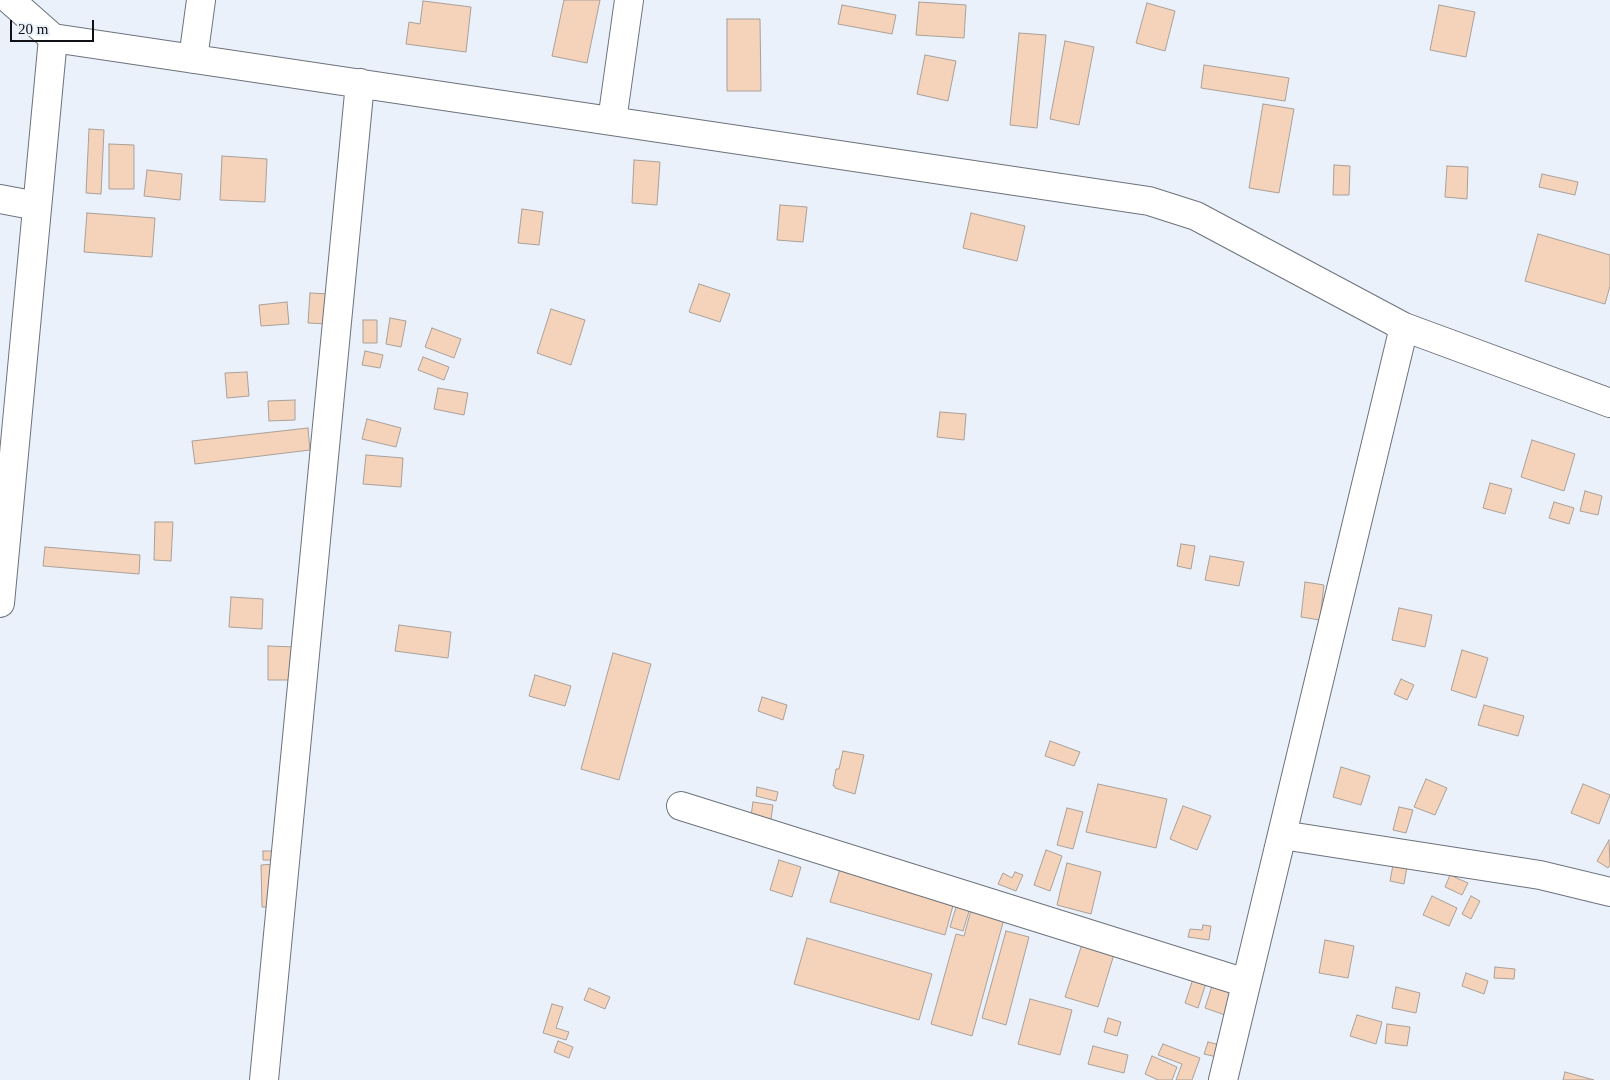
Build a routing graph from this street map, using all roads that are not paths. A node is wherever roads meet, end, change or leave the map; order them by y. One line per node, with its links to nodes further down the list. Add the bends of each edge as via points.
1 (10, 0): 4 (street)
2 (201, 0): 5 (street)
3 (629, 0): 7 (street)
4 (53, 38): 5 (street); 9 (street)
5 (193, 59): 6 (street)
6 (360, 83): 7 (street); 17 (street)
7 (612, 121): 10 (street, via 1149,200 1196,216)
8 (0, 199): 9 (street)
9 (38, 206): 12 (street)
10 (1404, 327): 11 (street); 14 (street)
11 (1610, 403)
12 (0, 603)
13 (681, 806): 16 (street)
14 (1282, 835): 15 (street, via 1540,875); 16 (street)
15 (1610, 892)
16 (1246, 983): 18 (street)
17 (264, 1080)
18 (1223, 1080)

